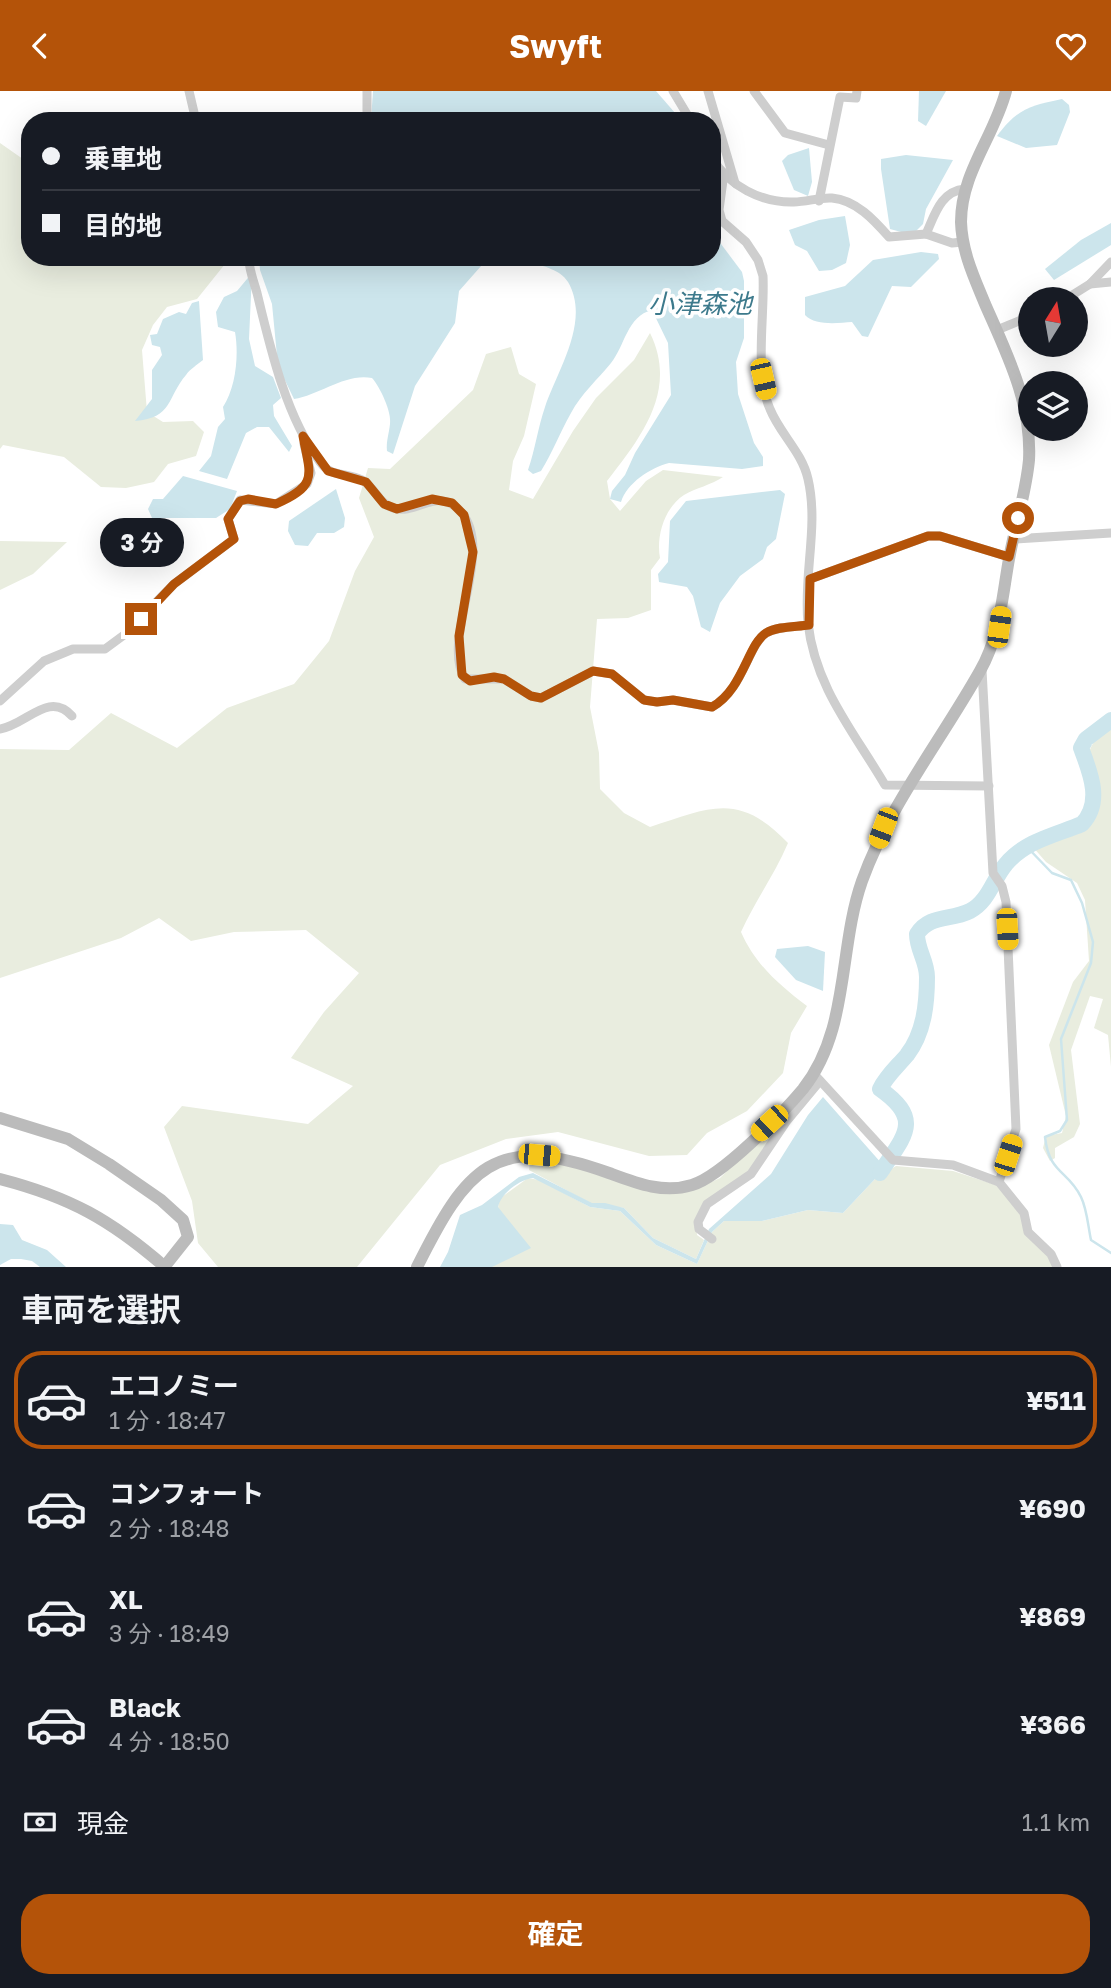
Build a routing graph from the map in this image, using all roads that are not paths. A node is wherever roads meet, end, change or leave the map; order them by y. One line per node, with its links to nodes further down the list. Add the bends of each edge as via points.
1 (189, 91): 8 (street)
2 (367, 91): 9 (street)
3 (673, 91): 10 (street)
4 (708, 91): 11 (street)
5 (754, 91): 13 (street, via 785,133)
6 (856, 91): 13 (street, via 856,98 840,97)
7 (1006, 91): 17 (street)
8 (194, 112)
9 (367, 112)
10 (686, 112)
11 (714, 112)
12 (721, 135): 16 (street)
13 (829, 145): 19 (street)
14 (721, 169): 15 (street)
15 (724, 173): 16 (street); 18 (street)
16 (736, 185): 19 (street, via 767,198)
17 (965, 189): 21 (street, via 946,196); 22 (street)
18 (721, 195)
19 (819, 201): 21 (street, via 831,198 869,215 889,237)
20 (721, 217): 34 (street, via 746,242 763,276 763,379 769,408 799,454 808,479)
21 (926, 234): 22 (street)
22 (963, 242): 29 (street)
23 (1111, 262): 26 (street)
24 (251, 266): 30 (street, via 270,348)
25 (1111, 282): 26 (street)
26 (1090, 284): 27 (street)
27 (1085, 287)
28 (1018, 321): 29 (street)
29 (997, 330): 32 (street, via 1023,397 1029,440)
30 (303, 436): 35 (street, via 328,471 366,482 384,504 397,509 432,499 452,503 464,515 473,552 459,636 465,680 504,679 541,698 593,671 612,674 644,700 712,707 724,701 760,638 777,628); 37 (street, via 311,473 307,484 276,504 240,501 228,519 234,539 174,584 124,635 100,651 74,649 44,661)
31 (1111, 533): 32 (street)
32 (1014, 539): 33 (street)
33 (1009, 557): 34 (street, via 928,536); 36 (street, via 999,627)
34 (810, 579): 35 (street)
35 (809, 625): 41 (street, via 819,672 855,742 885,785)
36 (982, 669): 40 (street); 41 (street)
37 (0, 701)
38 (72, 716): 39 (street, via 54,704)
39 (0, 729)
40 (989, 786): 41 (street); 45 (street, via 996,878 1006,902 1016,1129)
41 (907, 788): 42 (street, via 883,828 860,886 830,1043)
42 (817, 1077): 45 (street, via 890,1158 953,1165); 46 (street, via 751,1174 708,1204 698,1222 701,1232); 48 (street, via 726,1164 694,1185 649,1187 556,1156 523,1156 495,1165 472,1179 450,1203)
43 (0, 1118): 47 (street, via 68,1139 161,1200 183,1220 188,1237)
44 (0, 1179): 47 (street, via 88,1210)
45 (999, 1182): 49 (street, via 1024,1213 1028,1232 1051,1254)
46 (712, 1239)
47 (165, 1267)
48 (417, 1267)
49 (1057, 1267)

